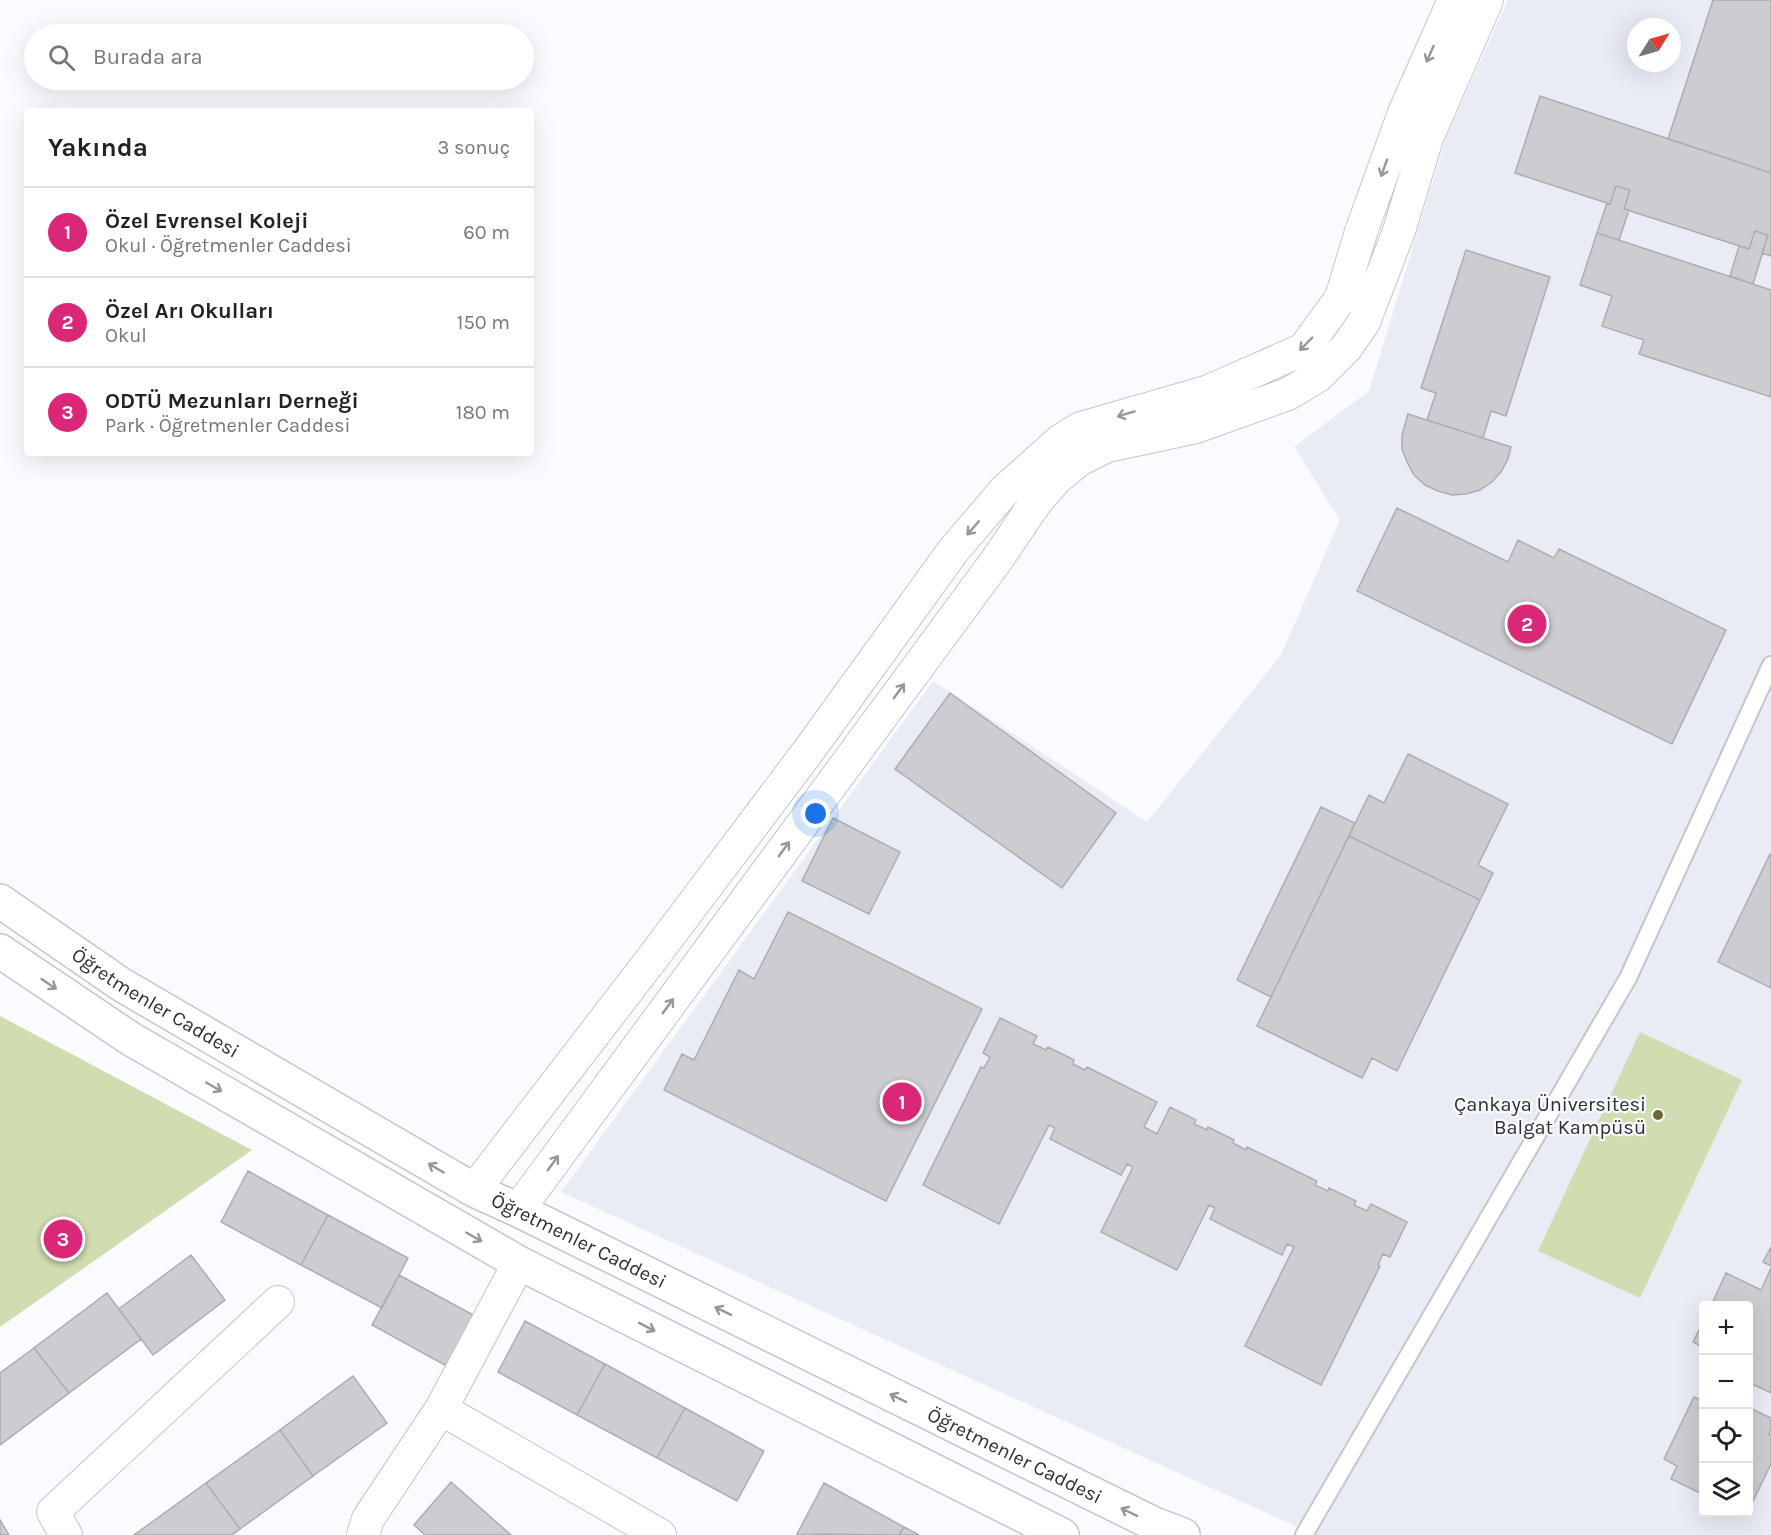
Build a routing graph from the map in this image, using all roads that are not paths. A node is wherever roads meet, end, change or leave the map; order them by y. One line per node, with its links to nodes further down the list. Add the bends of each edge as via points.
1 (1454, 0): 6 (street, one-way to 6, via 1404,113 1341,298 1304,349 1209,391 1081,428 1061,440 1005,490 953,551 776,794)
2 (1487, 0): 7 (street, one-way to 2, via 1056,479 1079,460 1107,446 1196,427 1288,394 1318,376 1346,348 1364,322 1399,231 1426,138)
3 (1771, 665): 16 (lane, via 1628,978)
4 (0, 901): 6 (main road, Öğretmenler Caddesi, one-way to 4, via 122,985)
5 (0, 951): 8 (main road, Öğretmenler Caddesi, one-way to 8, via 131,1039)
6 (474, 1190): 7 (main road, Öğretmenler Caddesi)
7 (518, 1210): 15 (main road, Öğretmenler Caddesi, one-way to 7)
8 (519, 1263): 10 (street); 14 (main road, Öğretmenler Caddesi, one-way to 14)
9 (278, 1302): 11 (street, via 53,1512)
10 (441, 1409): 12 (street, via 368,1519); 13 (street)
11 (66, 1535)
12 (363, 1535)
13 (660, 1535)
14 (1062, 1535)
15 (1183, 1535)
16 (1304, 1535)

